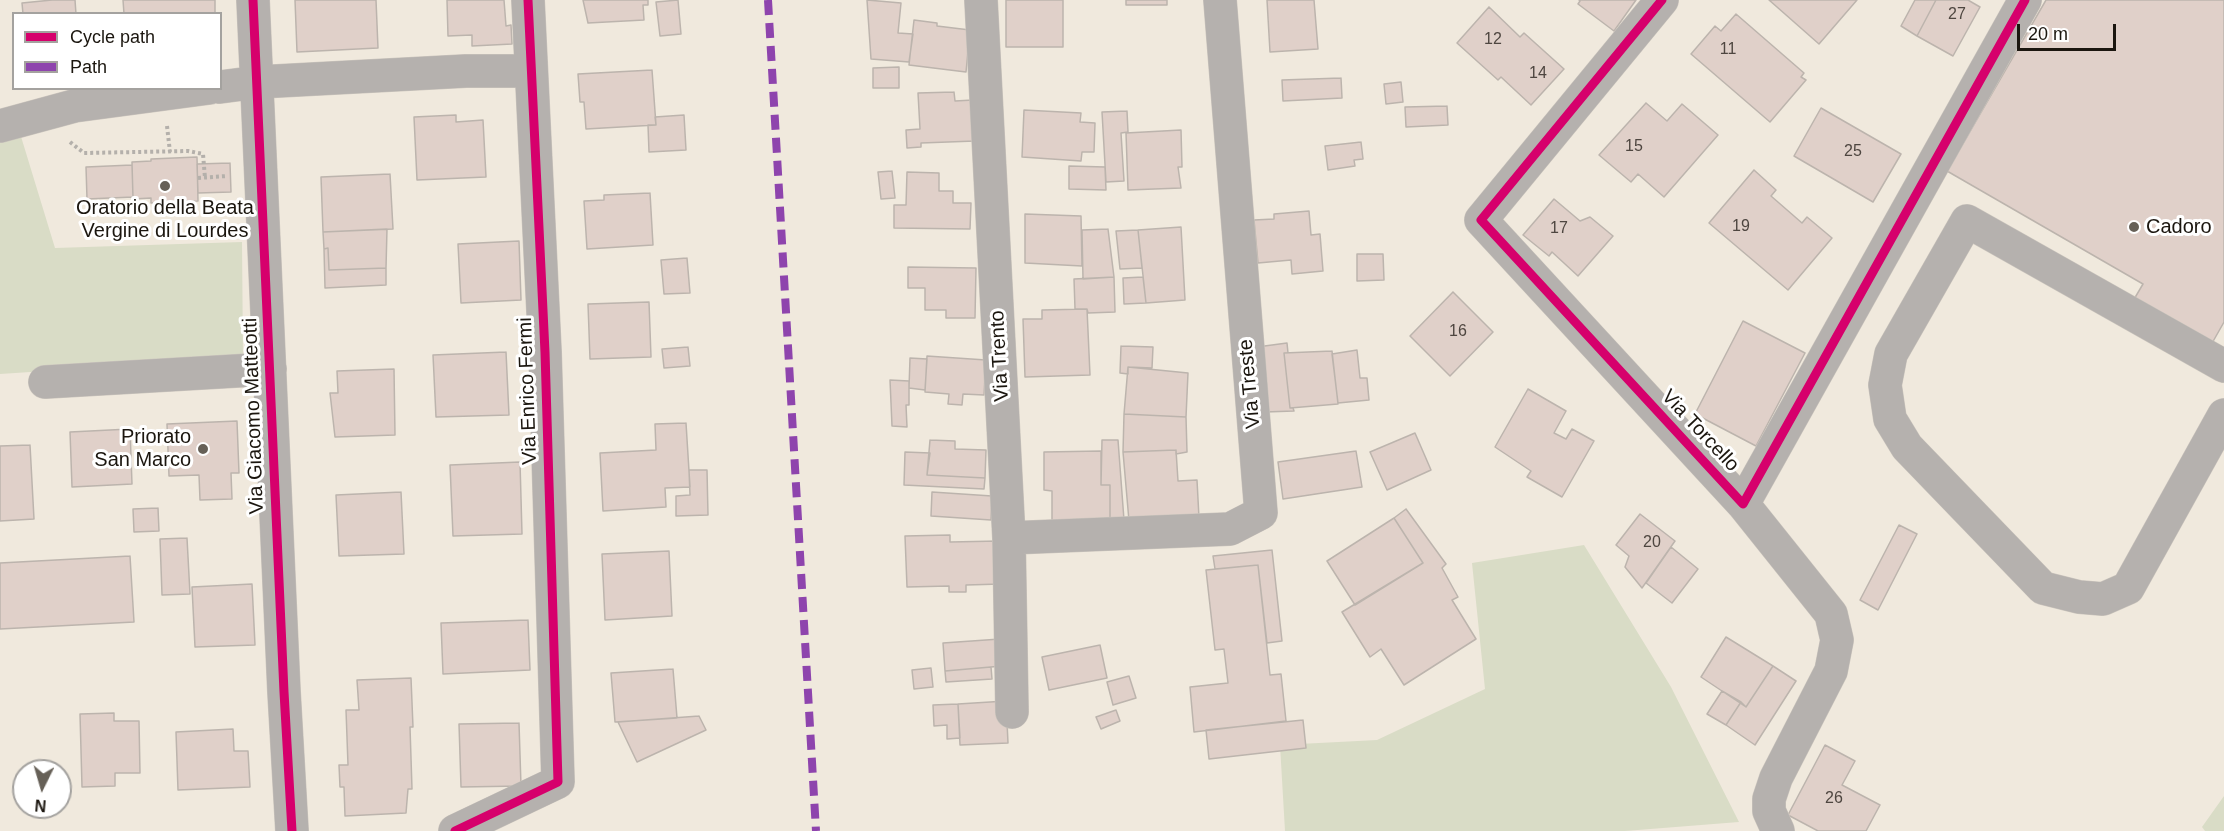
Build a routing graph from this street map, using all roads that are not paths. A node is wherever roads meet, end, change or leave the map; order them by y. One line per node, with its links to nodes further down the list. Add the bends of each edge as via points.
1 (253, 0): 8 (street, Via Giacomo Matteotti)
2 (528, 0): 7 (street, Via Enrico Fermi)
3 (981, 0): 17 (street, Via Trento)
4 (1220, 0): 17 (street, Via Treste, via 1261,513 1230,529)
5 (1662, 0): 16 (street, Via Torcello, via 1481,220)
6 (2025, 0): 16 (street, Via Torcello)
7 (531, 71): 8 (street); 20 (street, Via Enrico Fermi, via 546,352 558,782)
8 (258, 82): 9 (street); 13 (street, Via Giacomo Matteotti)
9 (222, 87)
10 (193, 90): 11 (street, via 74,106)
11 (0, 126)
12 (2224, 366): 15 (street, via 1967,220 1891,354 1885,385 1890,418 1907,447 2043,588 2079,597 2103,599 2128,588)
13 (270, 369): 14 (street); 19 (street, Via Giacomo Matteotti)
14 (45, 382)
15 (2224, 415)
16 (1743, 504): 21 (street, Via Torcello, via 1831,614 1837,640 1831,671 1769,799 1769,811)
17 (1009, 538): 18 (street, Via Trento)
18 (1012, 712)
19 (292, 831)
20 (455, 831)
21 (1778, 831)

